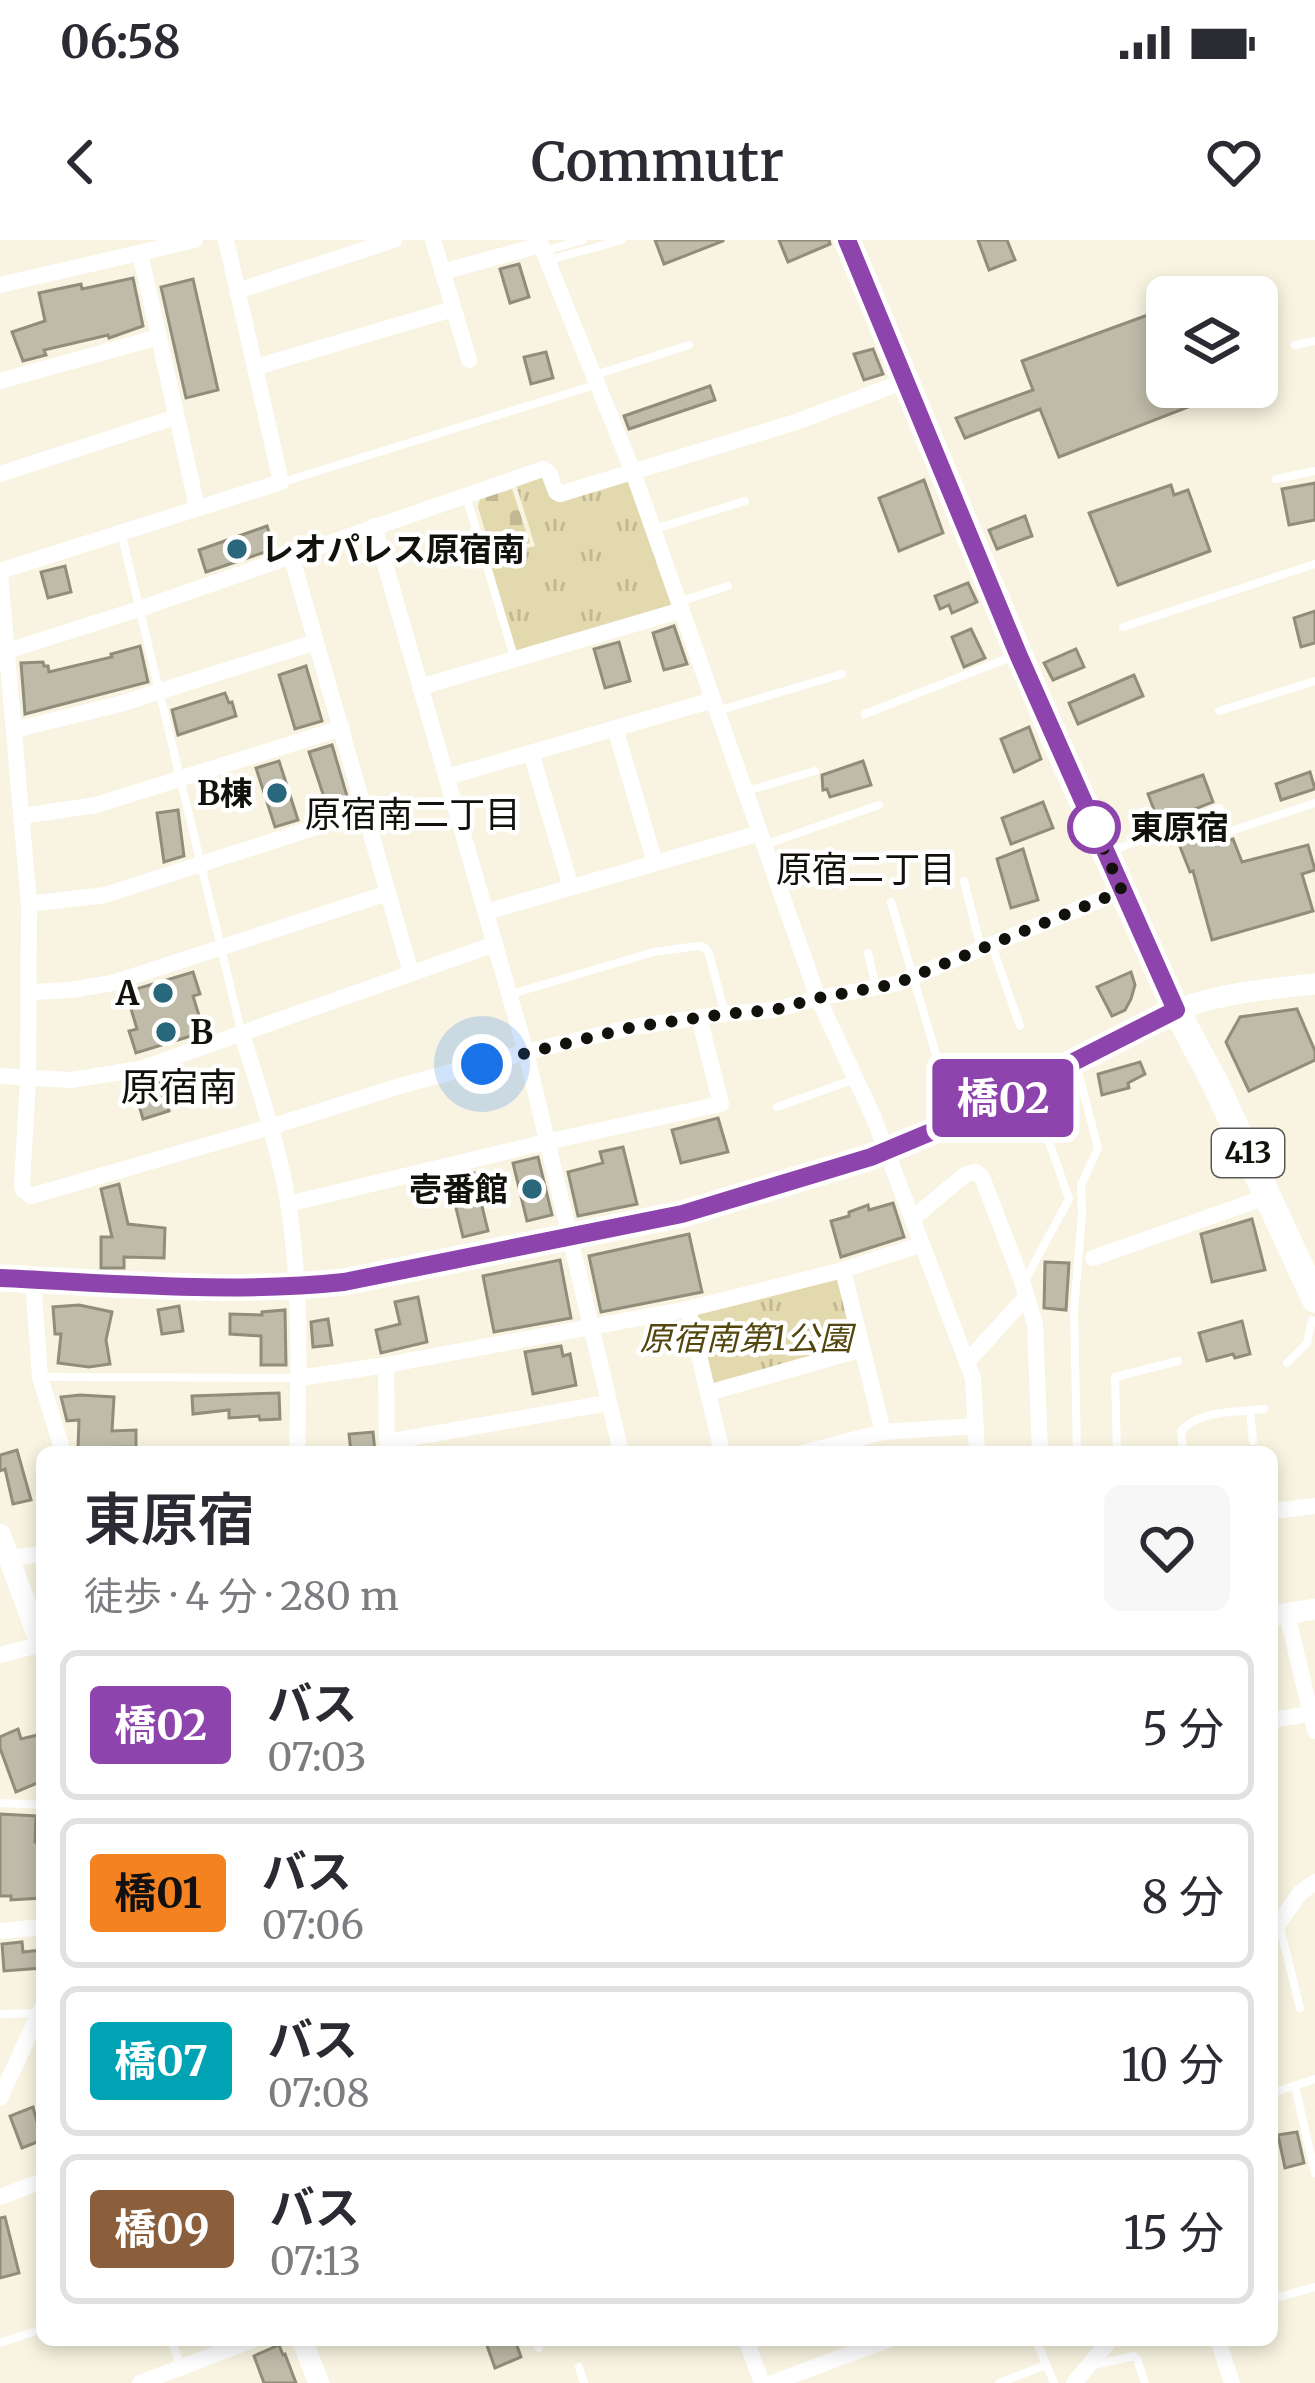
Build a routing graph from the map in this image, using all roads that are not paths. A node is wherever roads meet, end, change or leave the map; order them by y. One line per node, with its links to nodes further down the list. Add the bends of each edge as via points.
1 (195, 240): 9 (street)
2 (226, 240): 12 (street)
3 (394, 240): 12 (street)
4 (433, 240): 10 (street)
5 (583, 240): 8 (lane)
6 (622, 240): 8 (lane)
7 (847, 240): 22 (highway, 413)
8 (543, 249): 10 (street); 20 (street)
9 (140, 253): 11 (street); 14 (street)
10 (442, 272): 13 (street)
11 (0, 285)
12 (237, 291): 19 (street)
13 (453, 309): 18 (street); 19 (street)
14 (159, 338): 21 (street); 23 (street)
15 (1315, 341): 17 (lane)
16 (689, 345): 20 (lane)
17 (1295, 345)
18 (469, 360)
19 (256, 367): 28 (street)
20 (597, 379): 25 (street); 28 (lane)
21 (0, 381)
22 (905, 382): 25 (street); 44 (highway, 413)
23 (176, 417): 26 (street); 31 (street)
24 (1315, 471): 27 (lane)
25 (633, 472): 29 (street, via 560,494 543,469); 33 (street)
26 (0, 474)
27 (1276, 479)
28 (281, 482): 31 (street)
29 (466, 494): 32 (street); 45 (lane)
30 (745, 501): 33 (lane)
31 (197, 507): 34 (street)
32 (374, 526): 35 (street); 48 (street)
33 (653, 530): 39 (street)
34 (121, 531): 37 (street); 40 (lane)
35 (291, 555): 40 (street); 42 (street)
36 (1315, 564): 41 (lane)
37 (0, 572): 43 (street)
38 (728, 586): 39 (lane)
39 (681, 606): 45 (street); 50 (street)
40 (139, 609): 43 (street); 49 (lane)
41 (1123, 627)
42 (316, 642): 49 (street); 53 (street)
43 (4, 652): 55 (street)
44 (1018, 654): 52 (lane); 66 (highway, 413)
45 (514, 658): 48 (street)
46 (842, 674): 50 (lane)
47 (1315, 681): 51 (lane)
48 (420, 687): 58 (street)
49 (160, 692): 55 (street); 59 (lane)
50 (714, 706): 54 (street); 60 (street)
51 (1219, 711)
52 (865, 714)
53 (342, 728): 59 (street); 63 (street)
54 (615, 728): 56 (street); 67 (street)
55 (14, 730): 64 (street)
56 (531, 752): 58 (street); 70 (street)
57 (814, 771): 60 (lane)
58 (447, 777): 75 (street)
59 (181, 779): 64 (street, via 96,806); 68 (lane)
60 (745, 791): 65 (street)
61 (1315, 803): 66 (lane, via 1228,832 1219,808)
62 (879, 805): 65 (lane)
63 (366, 811): 68 (street); 72 (street)
64 (22, 817): 74 (street)
65 (762, 840): 67 (street); 86 (street)
66 (1106, 853): 71 (highway, 413)
67 (655, 863): 70 (street)
68 (201, 864): 74 (street, via 104,895); 78 (lane)
69 (964, 881): 77 (lane)
70 (571, 887): 75 (street)
71 (1122, 891): 77 (street); 87 (highway, 413)
72 (388, 893): 78 (street); 80 (street)
73 (891, 902): 81 (lane)
74 (29, 904): 84 (street)
75 (485, 912): 76 (street)
76 (495, 944): 80 (street); 85 (street)
77 (986, 945): 81 (street); 90 (lane)
78 (222, 948): 84 (street, via 91,988); 91 (lane)
79 (868, 953): 83 (lane)
80 (411, 973): 91 (street)
81 (914, 976): 83 (street); 94 (lane)
82 (1315, 984): 87 (street)
83 (877, 988): 86 (street)
84 (31, 992): 96 (street)
85 (509, 994): 88 (lane, via 697,946 709,953); 92 (street)
86 (818, 998): 88 (street); 97 (street)
87 (1176, 1010): 93 (street); 104 (highway, 413)
88 (724, 1014): 89 (street)
89 (699, 1017): 92 (street); 101 (street, via 721,1104)
90 (1020, 1027)
91 (242, 1034): 96 (street, via 112,1075); 100 (street)
92 (526, 1052): 100 (street); 101 (street)
93 (1075, 1061): 98 (street); 103 (lane, via 1098,1148)
94 (940, 1068)
95 (0, 1076): 96 (street)
96 (28, 1078): 100 (street, via 22,1184 31,1196)
97 (856, 1078): 99 (lane); 102 (street)
98 (1029, 1085): 102 (street); 105 (lane)
99 (777, 1107)
100 (270, 1127): 106 (street)
101 (546, 1142): 106 (street); 108 (street)
102 (886, 1151): 107 (street); 108 (street, via 742,1198)
103 (1081, 1184): 105 (lane); 144 (lane)
104 (1266, 1197): 110 (street); 117 (highway, 413)
105 (1069, 1198): 115 (lane)
106 (288, 1204): 114 (street)
107 (912, 1219): 109 (street); 115 (street, via 966,1174 979,1173)
108 (570, 1238): 114 (street); 118 (street)
109 (922, 1244): 111 (street); 122 (street)
110 (1093, 1258)
111 (843, 1270): 116 (street); 119 (street)
112 (0, 1278): 113 (street)
113 (33, 1279): 114 (street); 125 (street)
114 (298, 1287): 127 (street)
115 (1024, 1290): 122 (street); 143 (street, via 1035,1324)
116 (688, 1309): 118 (street); 128 (street)
117 (1313, 1309): 123 (lane, via 1306,1343)
118 (590, 1327): 124 (street); 129 (street)
119 (862, 1349): 128 (street); 133 (street)
120 (1114, 1360): 126 (lane)
121 (1178, 1361): 126 (lane)
122 (967, 1362): 132 (street)
123 (1287, 1363)
124 (386, 1365): 127 (street); 137 (street)
125 (40, 1377): 127 (lane); 135 (street)
126 (1115, 1377): 145 (lane)
127 (299, 1378): 136 (street)
128 (708, 1393): 140 (street)
129 (608, 1403): 138 (street); 139 (street)
130 (1264, 1409): 131 (lane)
131 (1250, 1411): 134 (lane); 146 (lane, via 1187,1423)
132 (975, 1426): 133 (street); 142 (street)
133 (883, 1432): 141 (street)
134 (1253, 1442)
135 (61, 1446)
136 (297, 1446)
137 (387, 1446)
138 (392, 1446)
139 (619, 1446)
140 (721, 1446)
141 (829, 1446)
142 (977, 1446)
143 (1040, 1446)
144 (1077, 1446)
145 (1118, 1446)
146 (1182, 1446)
147 (1315, 1506): 148 (street)
148 (1278, 1509)
149 (0, 1534): 151 (street)
150 (36, 1555): 151 (street)
151 (9, 1558): 154 (street)
152 (1315, 1609): 153 (street)
153 (1280, 1615): 158 (street)
154 (36, 1629)
155 (36, 1646): 156 (street)
156 (0, 1655)
157 (1278, 1720): 158 (street)
158 (1314, 1720)
159 (0, 1803): 160 (lane)
160 (36, 1805)
161 (1315, 1882): 162 (street)
162 (1278, 1924)
163 (36, 1927): 164 (street)
164 (0, 1930)
165 (1278, 1938): 166 (lane)
166 (1300, 2008)
167 (36, 2010): 168 (lane)
168 (0, 2014)
169 (36, 2018): 170 (street)
170 (8, 2064): 174 (street)
171 (1315, 2079): 172 (lane)
172 (1295, 2086): 173 (lane); 175 (lane)
173 (1278, 2091)
174 (0, 2098)
175 (1315, 2173)
176 (36, 2187): 177 (street)
177 (0, 2197)
178 (1315, 2287): 179 (lane)
179 (1278, 2297)
180 (36, 2331): 181 (lane)
181 (0, 2343)
182 (173, 2346): 191 (lane)
183 (237, 2346): 191 (street)
184 (304, 2346): 195 (street)
185 (748, 2346): 197 (street)
186 (856, 2346): 198 (street)
187 (1038, 2346): 190 (lane)
188 (1105, 2346): 193 (street)
189 (1220, 2346): 203 (street)
190 (1046, 2365): 199 (lane); 200 (lane)
191 (181, 2367): 194 (street)
192 (578, 2367): 196 (lane)
193 (1087, 2367): 201 (street); 202 (lane, via 1134,2356)
194 (140, 2383)
195 (319, 2383)
196 (584, 2383)
197 (762, 2383)
198 (772, 2383)
199 (999, 2383)
200 (1054, 2383)
201 (1074, 2383)
202 (1145, 2383)
203 (1232, 2383)

